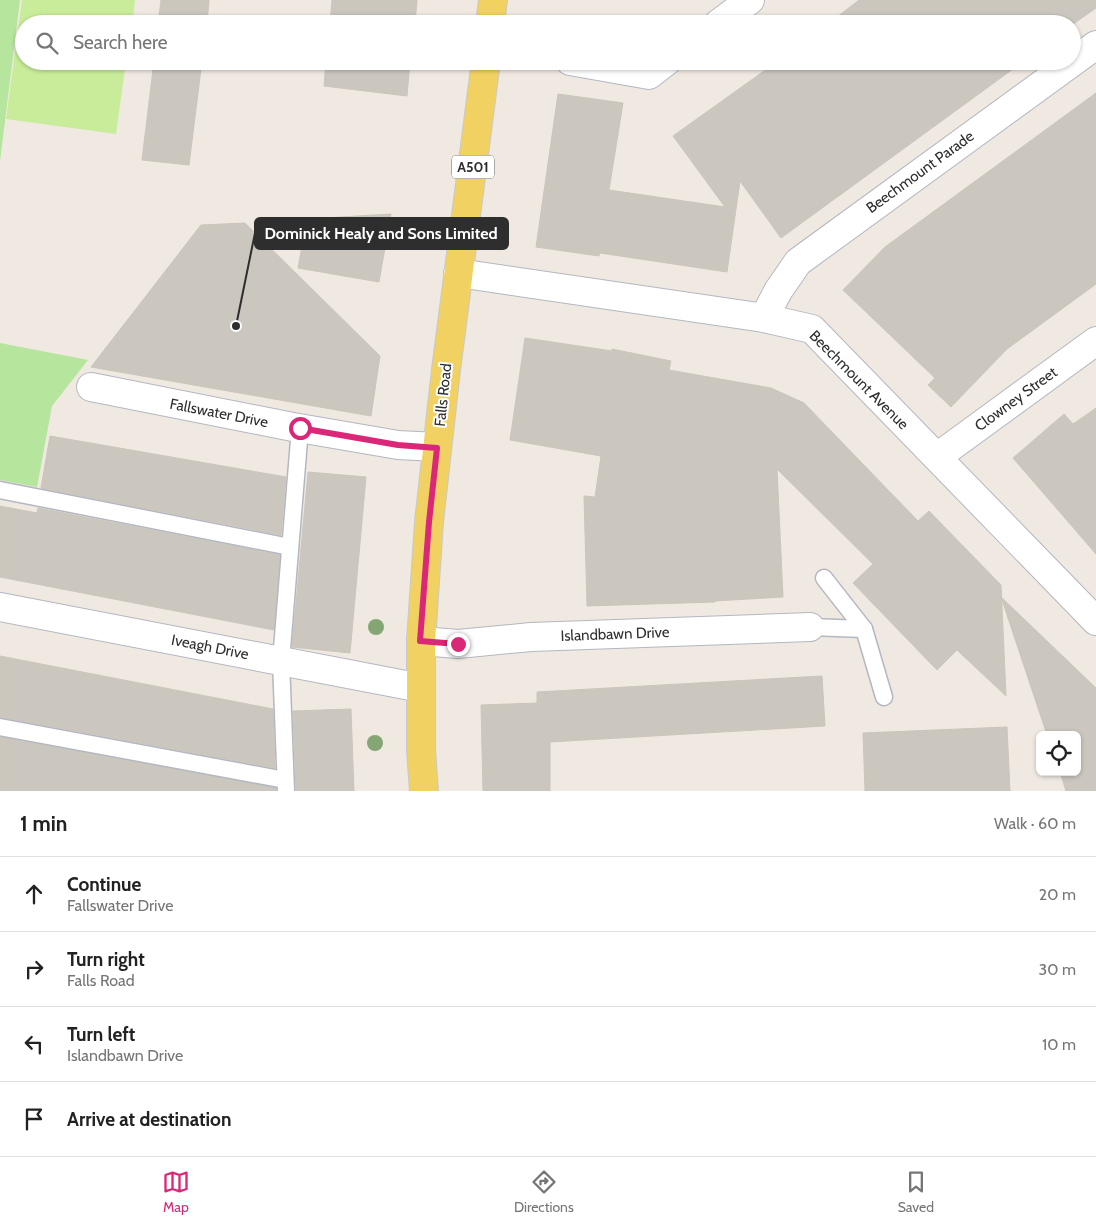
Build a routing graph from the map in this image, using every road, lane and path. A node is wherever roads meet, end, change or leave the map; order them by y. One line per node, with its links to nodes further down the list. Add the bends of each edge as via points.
1 (493, 0): 3 (main road)
2 (750, 0): 4 (street)
3 (491, 15)
4 (730, 15)
5 (1096, 44): 6 (street, Beechmount Parade)
6 (1081, 55)
7 (485, 70): 11 (main road, Falls Road / A501)
8 (620, 70): 9 (street, via 648,75)
9 (655, 70)
10 (1060, 70): 12 (street, Beechmount Parade, via 798,262)
11 (458, 273): 12 (street, Beechmount Avenue); 16 (main road, Falls Road / A501)
12 (764, 318): 17 (street, Beechmount Avenue, via 812,329)
13 (1096, 341): 17 (street, Clowney Street)
14 (91, 387): 15 (street, Fallswater Drive)
15 (300, 428): 16 (street, Fallswater Drive, via 398,445); 19 (lane)
16 (437, 448): 25 (main road, Falls Road / A501)
17 (937, 457): 22 (street, Beechmount Avenue)
18 (0, 490): 19 (lane)
19 (290, 548): 26 (lane)
20 (824, 578): 24 (lane)
21 (0, 607): 26 (street, Iveagh Drive)
22 (1096, 621)
23 (810, 627): 24 (lane); 25 (street, Islandbawn Drive, via 531,637 458,644)
24 (864, 629): 28 (lane)
25 (420, 641): 27 (main road, Falls Road / A501)
26 (281, 661): 27 (street, Iveagh Drive); 30 (lane)
27 (421, 688): 31 (main road, Falls Road / A501)
28 (884, 698)
29 (0, 727): 30 (lane)
30 (286, 786)
31 (424, 791)

